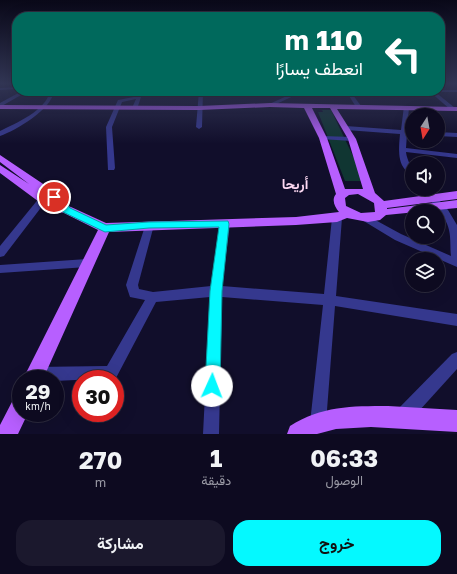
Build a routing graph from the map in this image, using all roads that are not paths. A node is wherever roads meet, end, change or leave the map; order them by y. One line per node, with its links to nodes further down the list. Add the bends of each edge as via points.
1 (46, 103): 13 (street)
2 (119, 103): 14 (street)
3 (137, 103): 15 (street)
4 (200, 103): 16 (street)
5 (274, 103): 7 (street)
6 (356, 103): 11 (street)
7 (270, 105): 9 (main road); 16 (main road)
8 (0, 106): 13 (main road)
9 (307, 106): 10 (main road); 24 (main road)
10 (332, 106): 11 (main road); 19 (main road)
11 (358, 106): 12 (main road)
12 (406, 107): 17 (main road); 20 (street)
13 (41, 108): 14 (main road); 21 (street, via 36,114)
14 (116, 108): 15 (main road); 31 (street, via 109,127)
15 (135, 108): 16 (main road)
16 (199, 108): 18 (street)
17 (455, 109)
18 (199, 127)
19 (346, 128): 20 (street); 25 (main road)
20 (403, 133): 26 (street)
21 (0, 134)
22 (445, 134): 23 (street)
23 (457, 135)
24 (323, 138): 25 (street); 32 (main road)
25 (352, 139): 33 (main road)
26 (403, 150): 27 (street); 29 (street)
27 (457, 156)
28 (0, 158): 44 (main road, via 62,203)
29 (405, 163)
30 (0, 168): 38 (main road)
31 (111, 168)
32 (341, 194): 33 (main road, via 358,191); 46 (main road, via 338,197)
33 (370, 195): 43 (main road)
34 (445, 195): 35 (main road)
35 (457, 195)
36 (423, 196): 43 (main road)
37 (431, 196): 39 (street)
38 (43, 199): 44 (main road, via 54,207); 52 (street)
39 (440, 204)
40 (457, 204): 41 (main road)
41 (445, 206)
42 (405, 208): 43 (main road)
43 (381, 209): 47 (main road, via 376,217)
44 (66, 210): 50 (main road)
45 (445, 212): 51 (street)
46 (342, 216): 47 (main road); 48 (main road); 58 (street)
47 (365, 218): 54 (street, via 398,237)
48 (225, 224): 49 (main road); 56 (street)
49 (149, 225): 50 (main road); 57 (street, via 132,285 134,294)
50 (105, 228): 53 (main road)
51 (455, 230): 54 (street)
52 (0, 253)
53 (87, 263): 55 (street); 61 (main road)
54 (457, 263)
55 (0, 269)
56 (216, 291): 57 (street); 58 (street); 68 (street)
57 (153, 297): 62 (street, via 112,373)
58 (330, 300): 59 (street); 66 (street)
59 (457, 320)
60 (457, 359): 63 (street)
61 (37, 370)
62 (64, 375)
63 (402, 417): 64 (main road); 66 (main road, via 354,417)
64 (457, 421)
65 (13, 422): 67 (main road)
66 (318, 423): 69 (main road)
67 (8, 434)
68 (210, 434)
69 (298, 434)

